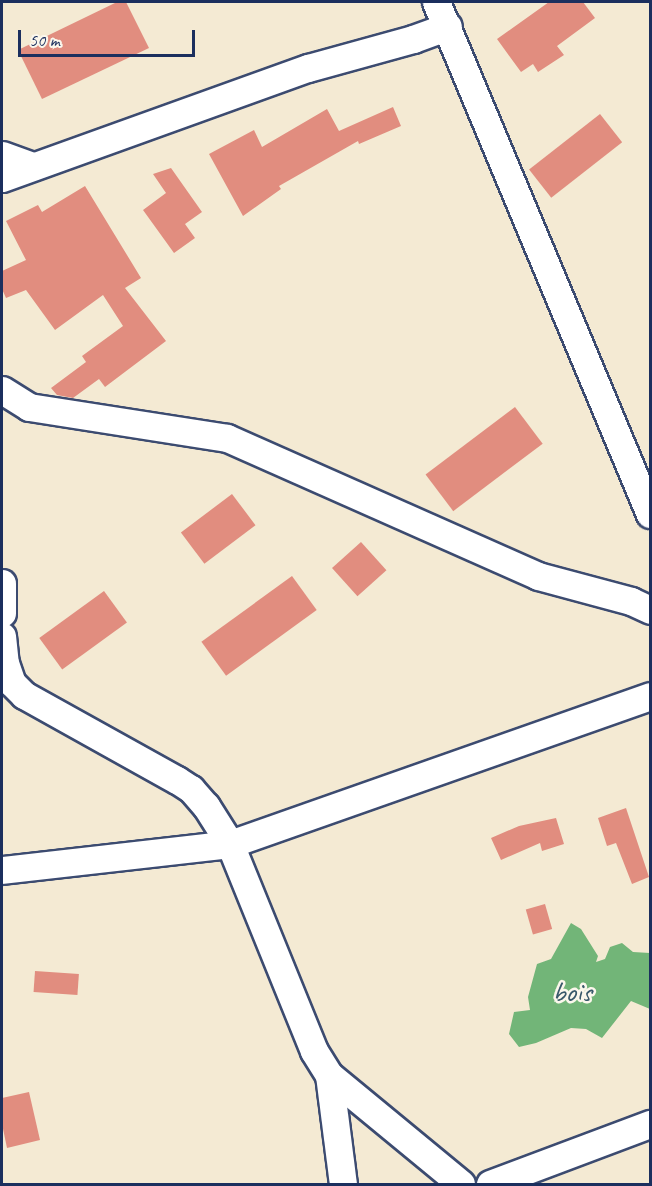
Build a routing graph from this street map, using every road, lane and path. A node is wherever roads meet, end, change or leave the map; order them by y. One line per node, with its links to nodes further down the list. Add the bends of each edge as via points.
1 (436, 2): 2 (street)
2 (448, 26): 4 (street, via 308,68); 7 (street)
3 (2, 155): 4 (street)
4 (33, 166): 5 (street)
5 (2, 178)
6 (2, 390): 9 (street, via 29,407 227,438 538,576 632,601)
7 (651, 514)
8 (2, 583): 10 (street)
9 (651, 610)
10 (2, 613)
11 (2, 636): 13 (street, via 12,682 24,695 191,789)
12 (651, 696): 13 (street)
13 (230, 844): 14 (street); 15 (street, via 314,1051)
14 (2, 870)
15 (329, 1075): 17 (street); 18 (street)
16 (651, 1124): 19 (street)
17 (343, 1185)
18 (461, 1185)
19 (490, 1185)

